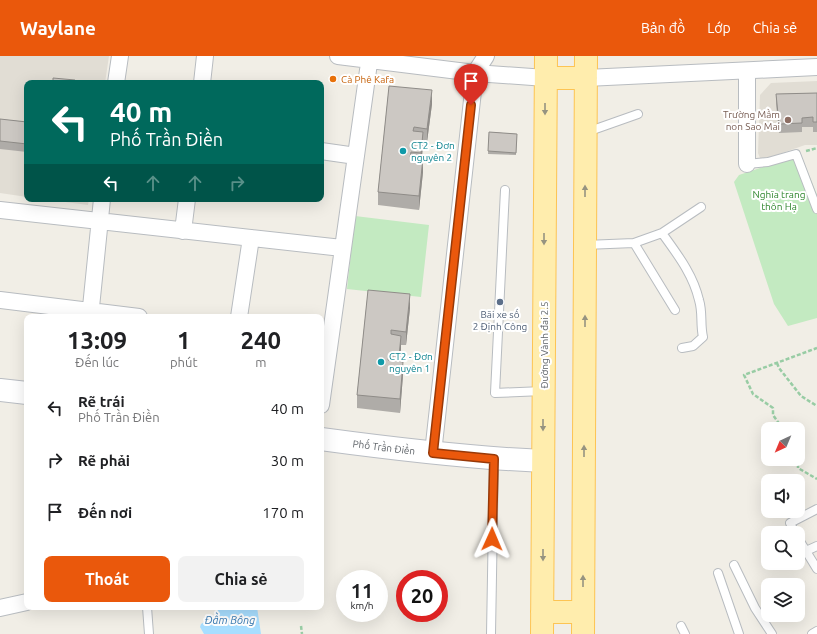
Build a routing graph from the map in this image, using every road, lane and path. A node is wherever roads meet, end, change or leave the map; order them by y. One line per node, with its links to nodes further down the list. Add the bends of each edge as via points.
1 (120, 56): 13 (street)
2 (205, 56): 14 (street)
3 (338, 56): 7 (street)
4 (486, 56): 10 (street)
5 (546, 56): 11 (main road, Đường Vành đai 2.5)
6 (586, 56): 12 (main road)
7 (369, 58): 10 (street); 18 (street)
8 (817, 67): 9 (street)
9 (747, 71): 12 (street); 19 (street)
10 (474, 73): 11 (street); 47 (street)
11 (546, 78): 12 (main road); 42 (main road, Đường Vành đai 2.5, one-way to 42)
12 (586, 78): 16 (main road)
13 (116, 80)
14 (202, 80)
15 (638, 114): 16 (lane)
16 (586, 132): 31 (main road, one-way to 16)
17 (324, 151): 18 (street)
18 (356, 156): 32 (street)
19 (747, 164): 24 (lane, via 768,162 796,154)
20 (505, 190): 42 (lane, via 495,393)
21 (102, 202): 26 (street)
22 (187, 202): 27 (street)
23 (701, 207): 28 (lane)
24 (817, 209)
25 (0, 210): 26 (street)
26 (99, 221): 27 (street); 35 (street)
27 (182, 231): 29 (street)
28 (662, 232): 30 (lane); 37 (lane, via 690,272 702,315 700,324 703,337 693,346)
29 (251, 238): 32 (street); 36 (street)
30 (634, 243): 31 (lane); 34 (lane)
31 (585, 245): 63 (main road, one-way to 31)
32 (342, 248): 40 (street)
33 (0, 300): 35 (street)
34 (675, 310)
35 (90, 314)
36 (239, 314)
37 (682, 348)
38 (817, 348): 39 (path)
39 (777, 363): 44 (path, via 801,396); 45 (path, via 744,375 753,394 773,408 773,415)
40 (324, 383)
41 (0, 390): 43 (street)
42 (544, 392): 49 (main road, Đường Vành đai 2.5, one-way to 49)
43 (24, 393)
44 (817, 406)
45 (778, 422)
46 (324, 439): 47 (street, Phố Trần Điền)
47 (433, 453): 48 (street, Phố Trần Điền)
48 (494, 459): 49 (street, Phố Trần Điền); 69 (lane)
49 (543, 461): 62 (main road, Đường Vành đai 2.5, one-way to 62)
50 (798, 466): 51 (path)
51 (817, 479)
52 (817, 509): 53 (lane, via 790,523)
53 (792, 526)
54 (817, 546): 55 (lane)
55 (806, 551): 57 (lane)
56 (734, 565): 74 (lane, via 755,608)
57 (817, 569)
58 (718, 573): 73 (lane)
59 (24, 603): 60 (street)
60 (0, 608)
61 (147, 610): 67 (lane)
62 (542, 612): 63 (main road); 70 (main road, Đường Vành đai 2.5)
63 (583, 612): 71 (main road)
64 (302, 626): 68 (path)
65 (681, 626): 72 (lane)
66 (817, 631): 75 (lane)
67 (149, 634)
68 (302, 634)
69 (490, 634)
70 (542, 634)
71 (583, 634)
72 (685, 634)
73 (739, 634)
74 (772, 634)
75 (812, 634)

